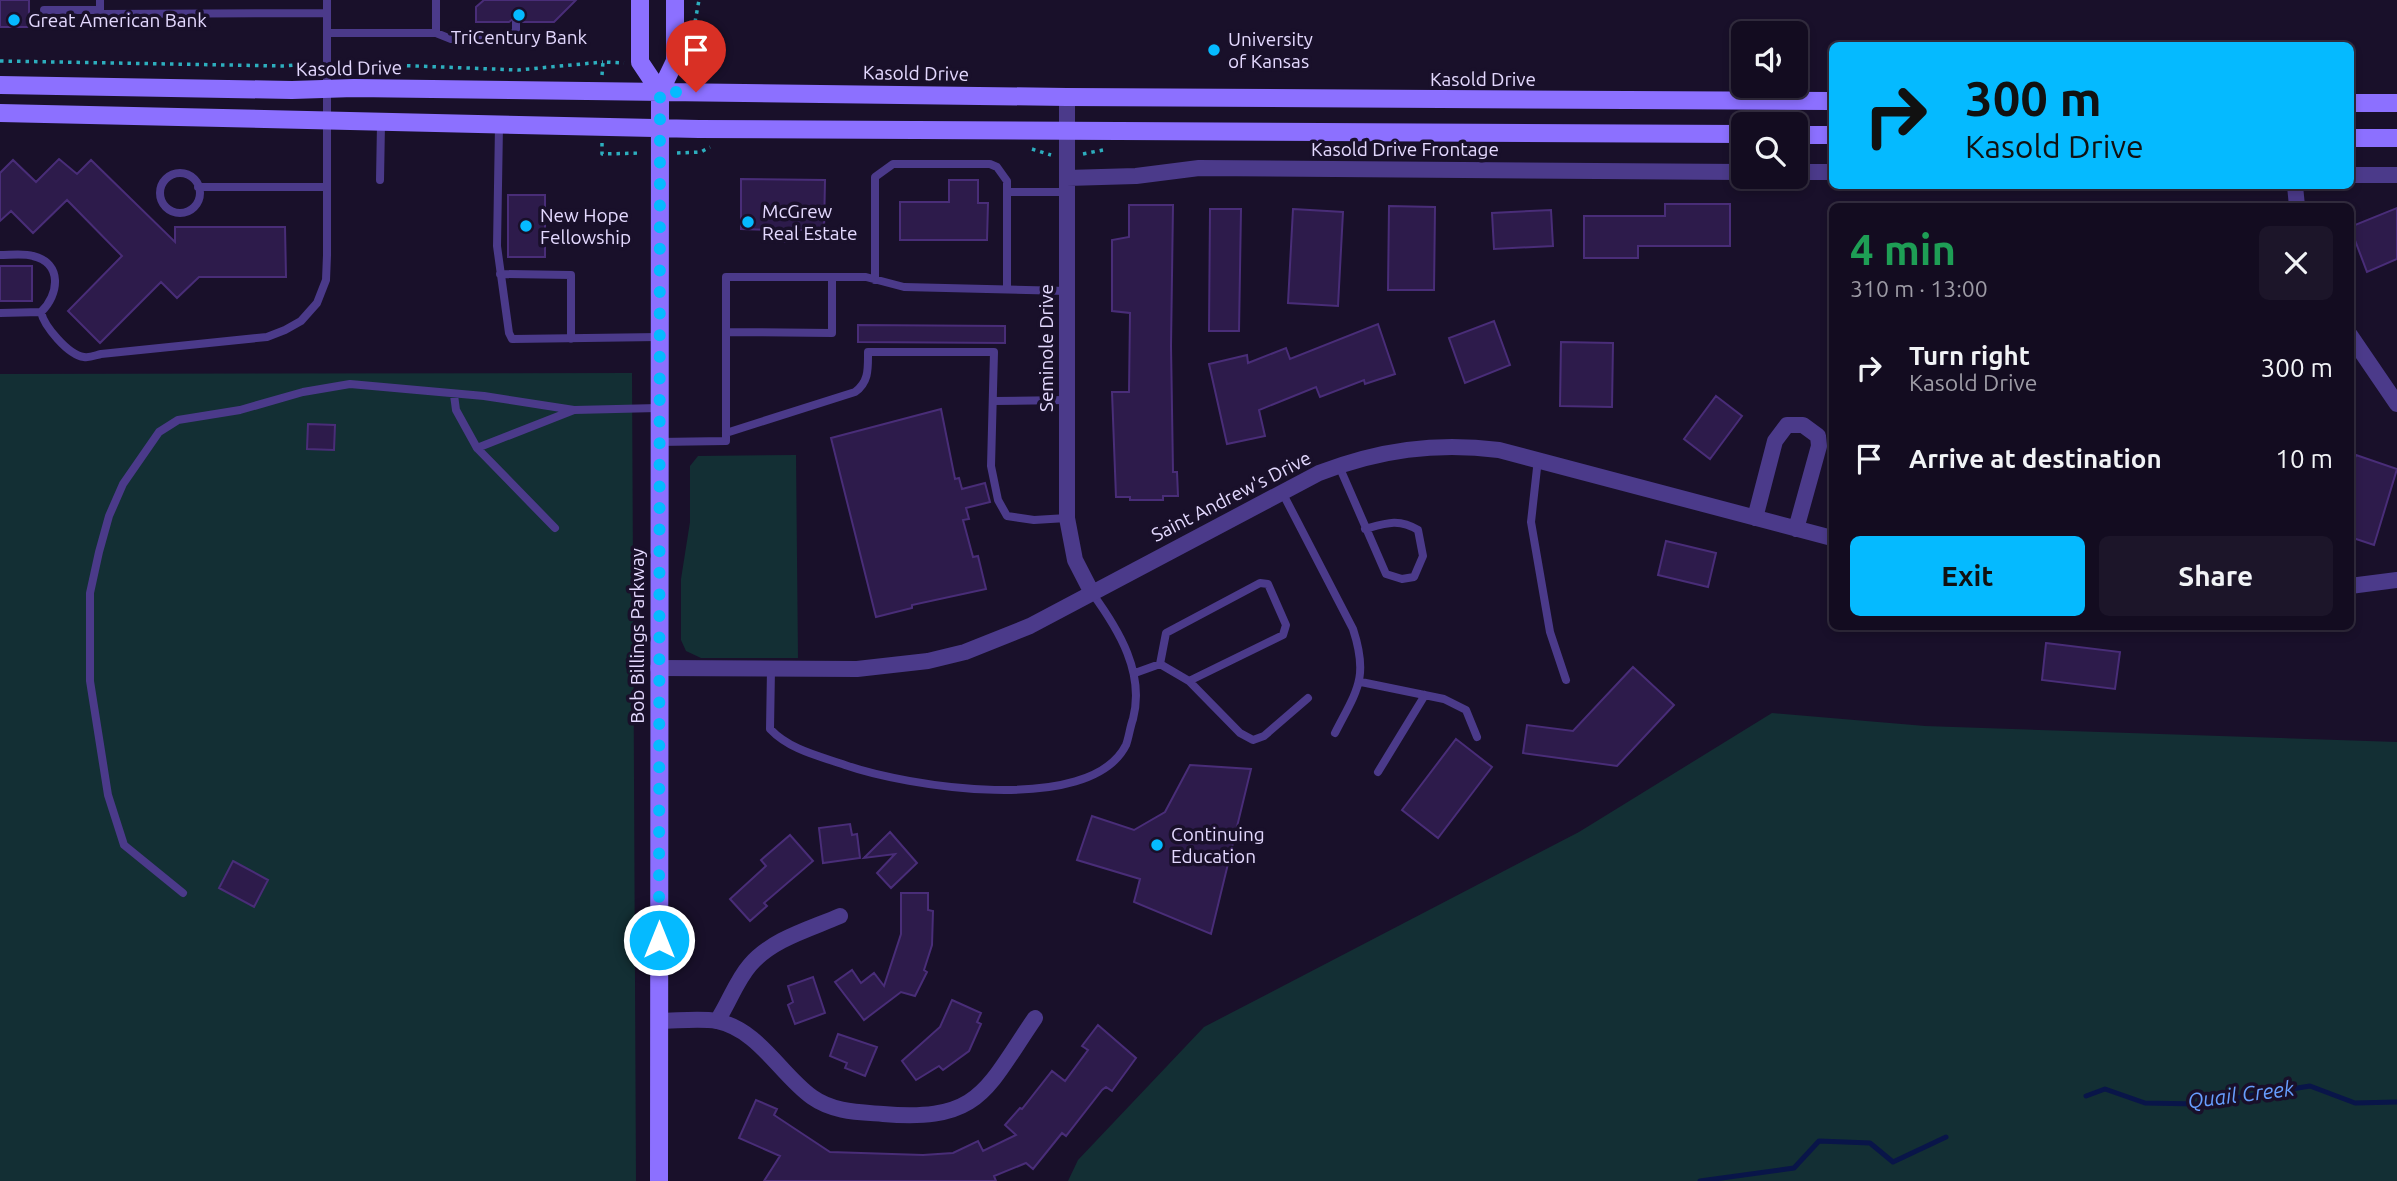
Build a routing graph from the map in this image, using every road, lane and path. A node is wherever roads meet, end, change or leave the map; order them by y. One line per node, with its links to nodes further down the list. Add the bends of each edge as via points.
1 (100, 0): 7 (lane)
2 (327, 0): 8 (lane)
3 (436, 0): 11 (lane)
4 (640, 0): 19 (main road, via 640,62)
5 (675, 0): 19 (main road, Bob Billings Parkway, via 676,61)
6 (44, 10): 7 (lane)
7 (100, 10): 8 (lane, via 100,14)
8 (327, 13): 10 (lane)
9 (516, 22): 11 (lane, via 509,40 451,39)
10 (327, 33): 11 (lane); 14 (lane)
11 (436, 33)
12 (0, 61): 14 (path)
13 (603, 62): 14 (path, via 518,70); 15 (path); 16 (path)
14 (327, 63): 18 (lane)
15 (625, 63)
16 (602, 81)
17 (0, 85): 18 (main road, Kasold Drive)
18 (327, 89): 19 (main road, Kasold Drive); 25 (lane)
19 (660, 92): 20 (main road, Kasold Drive); 28 (main road, Bob Billings Parkway)
20 (1067, 97): 21 (main road, Kasold Drive); 29 (street, Seminole Drive)
21 (1829, 101)
22 (2354, 103): 23 (main road)
23 (2397, 103)
24 (0, 113): 25 (main road)
25 (327, 121): 26 (main road); 45 (lane)
26 (381, 124): 27 (main road); 42 (lane)
27 (499, 126): 28 (main road); 48 (lane)
28 (660, 128): 29 (main road); 56 (main road, Bob Billings Parkway)
29 (1067, 131): 30 (main road); 43 (street, Seminole Drive)
30 (1731, 134)
31 (1808, 135): 32 (main road)
32 (1829, 135)
33 (602, 138): 36 (path, via 602,154)
34 (2354, 138): 35 (main road)
35 (2397, 138)
36 (624, 153)
37 (1731, 172): 43 (street, Kasold Drive Frontage, via 1199,168)
38 (1808, 172): 39 (street)
39 (1829, 172)
40 (2354, 175): 41 (street)
41 (2397, 175)
42 (380, 180)
43 (1067, 185): 46 (lane); 52 (street, Seminole Drive)
44 (198, 187): 44 (lane, via 198,201 189,211 170,210 161,200 161,187 174,174 191,177); 45 (lane)
45 (327, 187): 53 (lane, via 326,280 317,303 285,330 267,337 86,358 45,327)
46 (1007, 192): 50 (lane, via 1003,173 990,164 893,164 883,169 875,177); 51 (lane)
47 (0, 255): 53 (lane, via 32,255 53,268 55,294)
48 (500, 274): 57 (lane, via 512,339); 57 (lane, via 571,275)
49 (832, 277): 50 (lane); 55 (lane, via 726,277); 55 (lane, via 832,333)
50 (875, 280): 51 (lane, via 904,287)
51 (1007, 289): 52 (lane)
52 (1067, 291): 60 (street, Seminole Drive)
53 (41, 312): 54 (lane)
54 (0, 313)
55 (726, 332): 65 (lane)
56 (659, 337): 57 (lane); 63 (main road, Bob Billings Parkway)
57 (571, 339)
58 (2354, 341): 62 (street)
59 (454, 395): 64 (lane); 67 (lane, via 456,411); 92 (lane, via 350,384 178,420 159,432 122,484 90,593 90,681 97,740 124,845)
60 (1067, 400): 61 (lane); 71 (street, Seminole Drive)
61 (994, 401): 65 (lane, via 994,352 869,352 869,373 855,392); 71 (lane, via 990,466 1007,516)
62 (2397, 404)
63 (658, 408): 64 (lane); 66 (main road, Bob Billings Parkway)
64 (574, 411): 67 (lane)
65 (726, 433): 66 (lane, via 726,441)
66 (658, 442): 81 (main road, Bob Billings Parkway)
67 (477, 448): 73 (lane)
68 (1538, 460): 69 (street, Saint Andrew's Drive, via 1499,450 1441,446 1381,453); 72 (street, Saint Andrew's Drive); 84 (lane, via 1531,522 1550,632)
69 (1339, 466): 70 (street, Saint Andrew's Drive); 75 (lane)
70 (1282, 492): 79 (street, Saint Andrew's Drive); 86 (lane, via 1353,629 1361,652)
71 (1067, 518): 79 (street, Seminole Drive, via 1075,560)
72 (1755, 518): 74 (street, Saint Andrew's Drive); 74 (street, via 1775,441 1787,425 1803,425 1818,436 1819,446)
73 (555, 528)
74 (1796, 528): 76 (street, Saint Andrew's Drive)
75 (1365, 529): 75 (lane, via 1386,574 1414,577 1423,556 1418,530 1391,521)
76 (1829, 537)
77 (2397, 580): 78 (street)
78 (2354, 585)
79 (1092, 593): 82 (street, Saint Andrew's Drive, via 1000,640 928,661 857,669); 83 (lane)
80 (1160, 664): 83 (lane); 85 (lane); 85 (lane, via 1166,633 1261,583 1268,584 1286,625 1283,635)
81 (658, 668): 82 (street, Saint Andrew's Drive); 95 (main road, Bob Billings Parkway)
82 (771, 669): 83 (lane, via 770,729 782,741 869,773 919,785 1005,790 1066,783 1107,766 1125,746 1136,704)
83 (1135, 673)
84 (1566, 680)
85 (1189, 681): 88 (lane, via 1240,733 1253,740)
86 (1361, 682): 87 (lane); 89 (lane)
87 (1425, 695): 90 (lane, via 1466,710); 91 (lane)
88 (1308, 698)
89 (1335, 733)
90 (1477, 737)
91 (1378, 772)
92 (183, 893)
93 (840, 916): 96 (street, via 762,953 749,966)
94 (1035, 1018): 96 (street, via 974,1100 939,1115 919,1117 827,1106 799,1087 766,1050)
95 (659, 1021): 96 (street); 97 (main road, Bob Billings Parkway)
96 (717, 1021)
97 (659, 1181)

